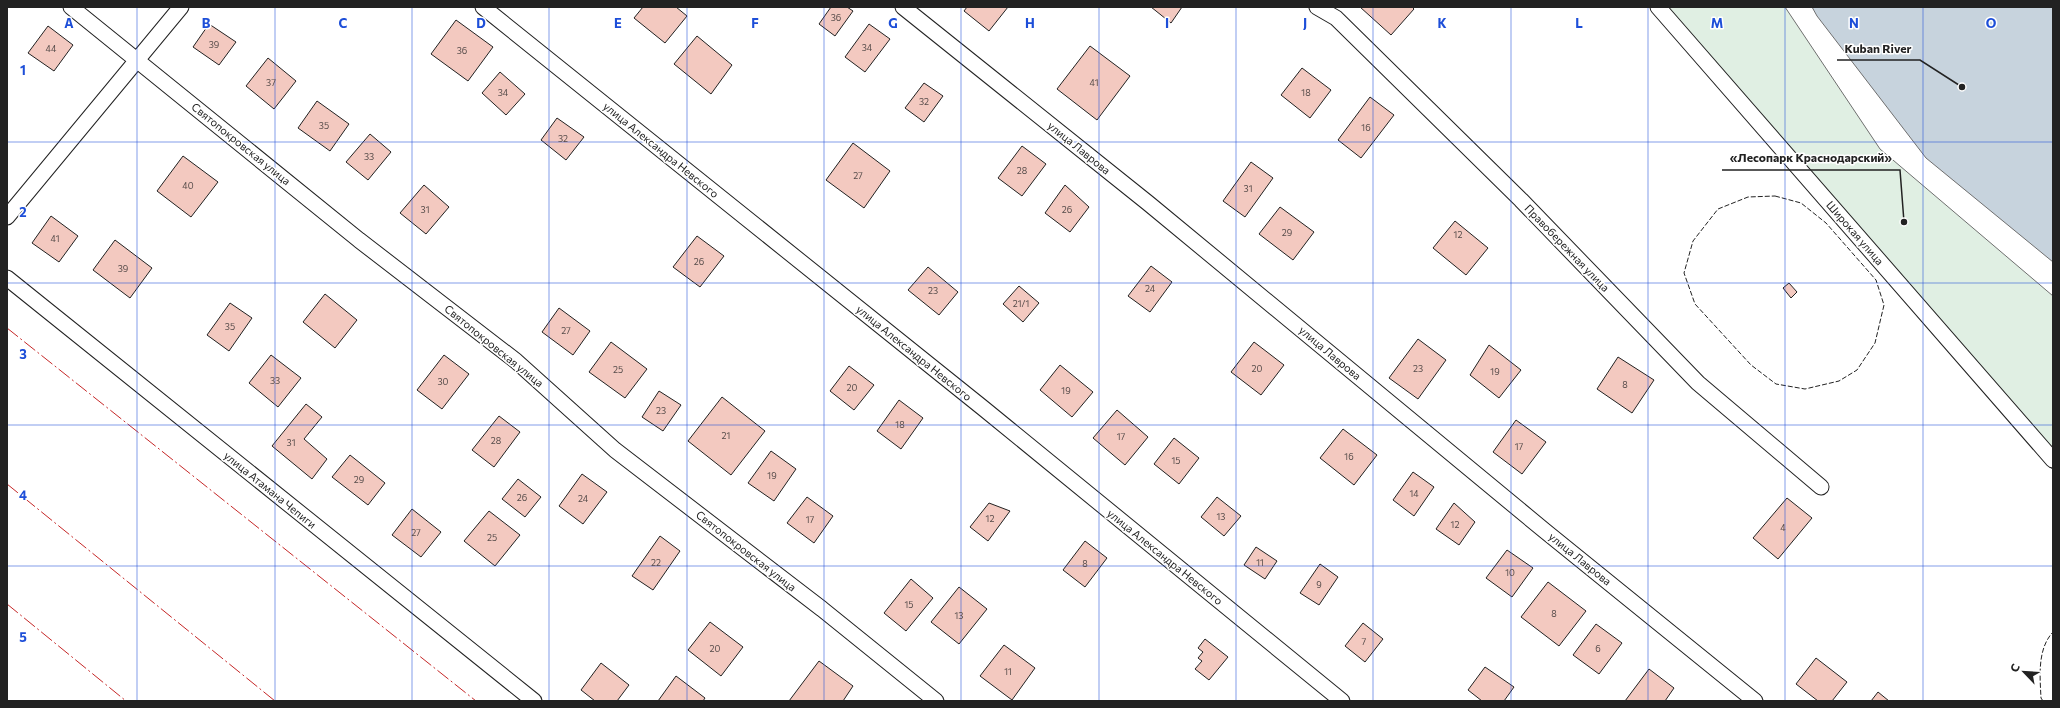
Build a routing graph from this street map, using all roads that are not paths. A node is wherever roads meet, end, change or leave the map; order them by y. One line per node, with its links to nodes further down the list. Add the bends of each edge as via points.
1 (71, 7): 7 (street, Святопокровская улица)
2 (181, 7): 7 (street)
3 (483, 7): 14 (street, улица Александра Невского, via 989,413)
4 (903, 7): 15 (street, улица Лаврова, via 1148,203 1545,532)
5 (1317, 7): 11 (street, Правобережная улица, via 1336,18 1515,194 1698,384)
6 (1658, 7): 10 (street, Широкая улица)
7 (138, 60): 8 (street); 13 (street, Святопокровская улица, via 359,240 516,361 615,450)
8 (7, 217)
9 (7, 278): 12 (street, улица Атамана Чепиги)
10 (2053, 460)
11 (1821, 487)
12 (534, 701)
13 (936, 701)
14 (1342, 701)
15 (1755, 701)

